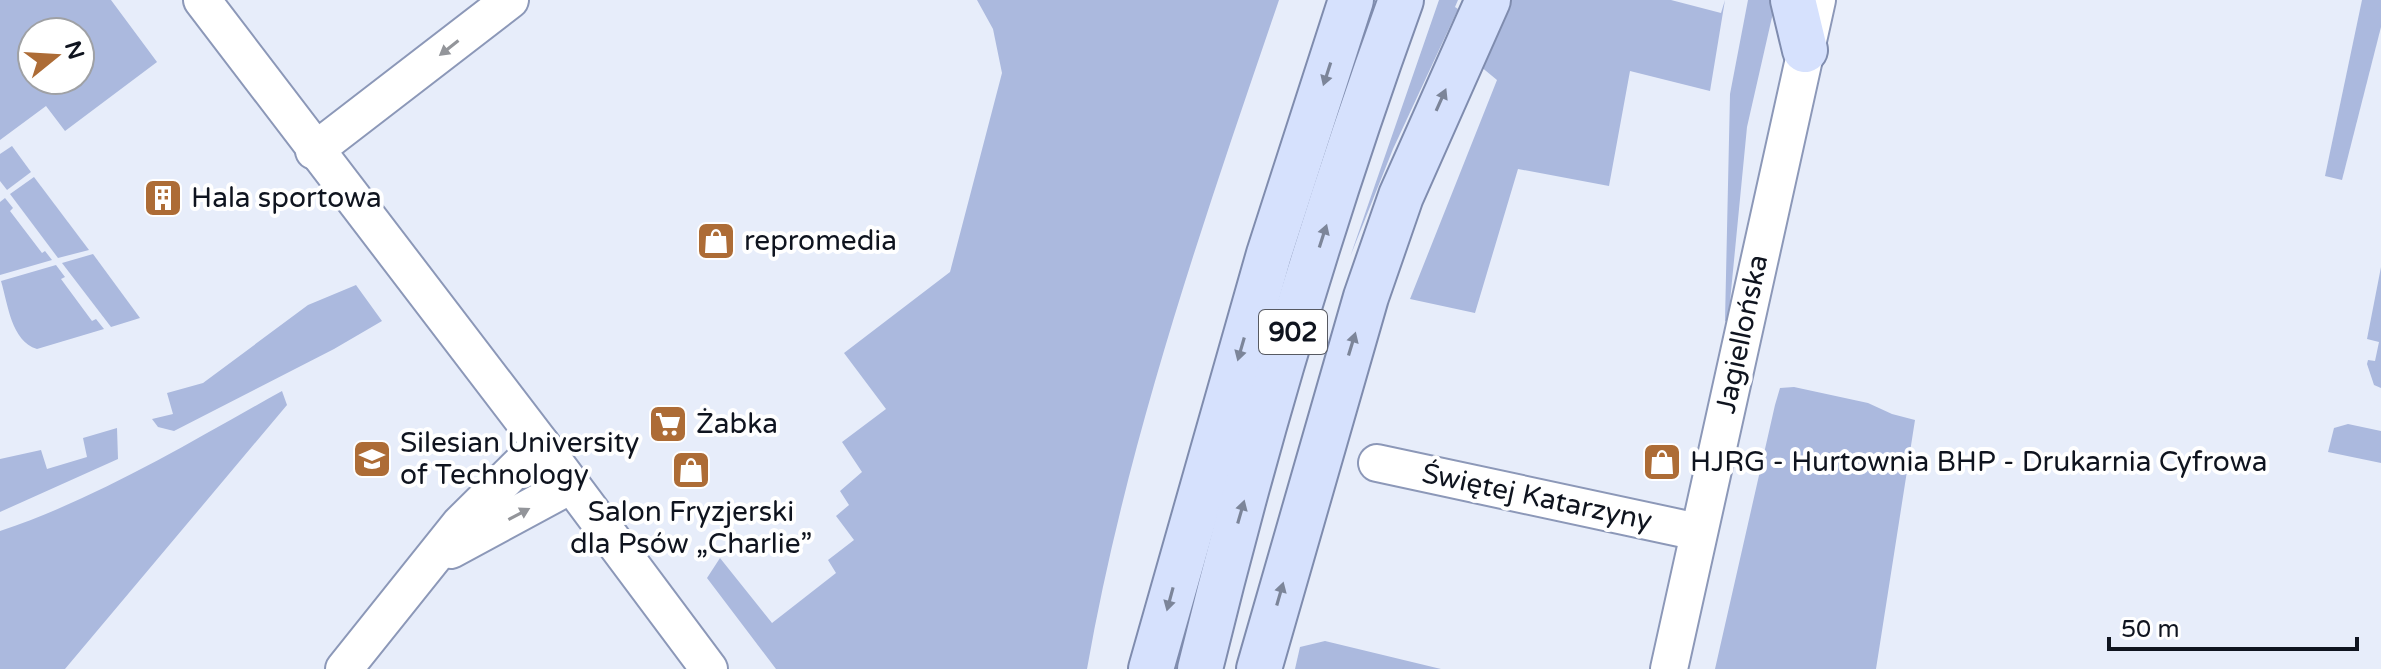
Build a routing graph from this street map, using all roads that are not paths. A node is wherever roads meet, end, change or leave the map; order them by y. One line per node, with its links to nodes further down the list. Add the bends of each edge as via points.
1 (202, 0): 9 (street)
2 (510, 0): 9 (street, one-way to 9)
3 (1351, 0): 17 (main road, 902, one-way to 17, via 1269,254)
4 (1401, 0): 18 (main road, 902, one-way to 4, via 1302,303)
5 (1488, 0): 19 (main road, one-way to 5, via 1371,282 1406,183)
6 (1793, 0): 8 (main road)
7 (1817, 0): 8 (street, Jagiellońska)
8 (1805, 50): 13 (street, Jagiellońska)
9 (314, 151): 10 (street)
10 (541, 444): 12 (street); 14 (street, via 460,524)
11 (1377, 463): 13 (street, Świętej Katarzyny)
12 (571, 485): 14 (street, one-way to 12); 16 (street)
13 (1698, 532): 20 (street, Jagiellońska)
14 (427, 567): 15 (street)
15 (344, 669)
16 (709, 669)
17 (1151, 669)
18 (1200, 669)
19 (1259, 669)
20 (1669, 669)

